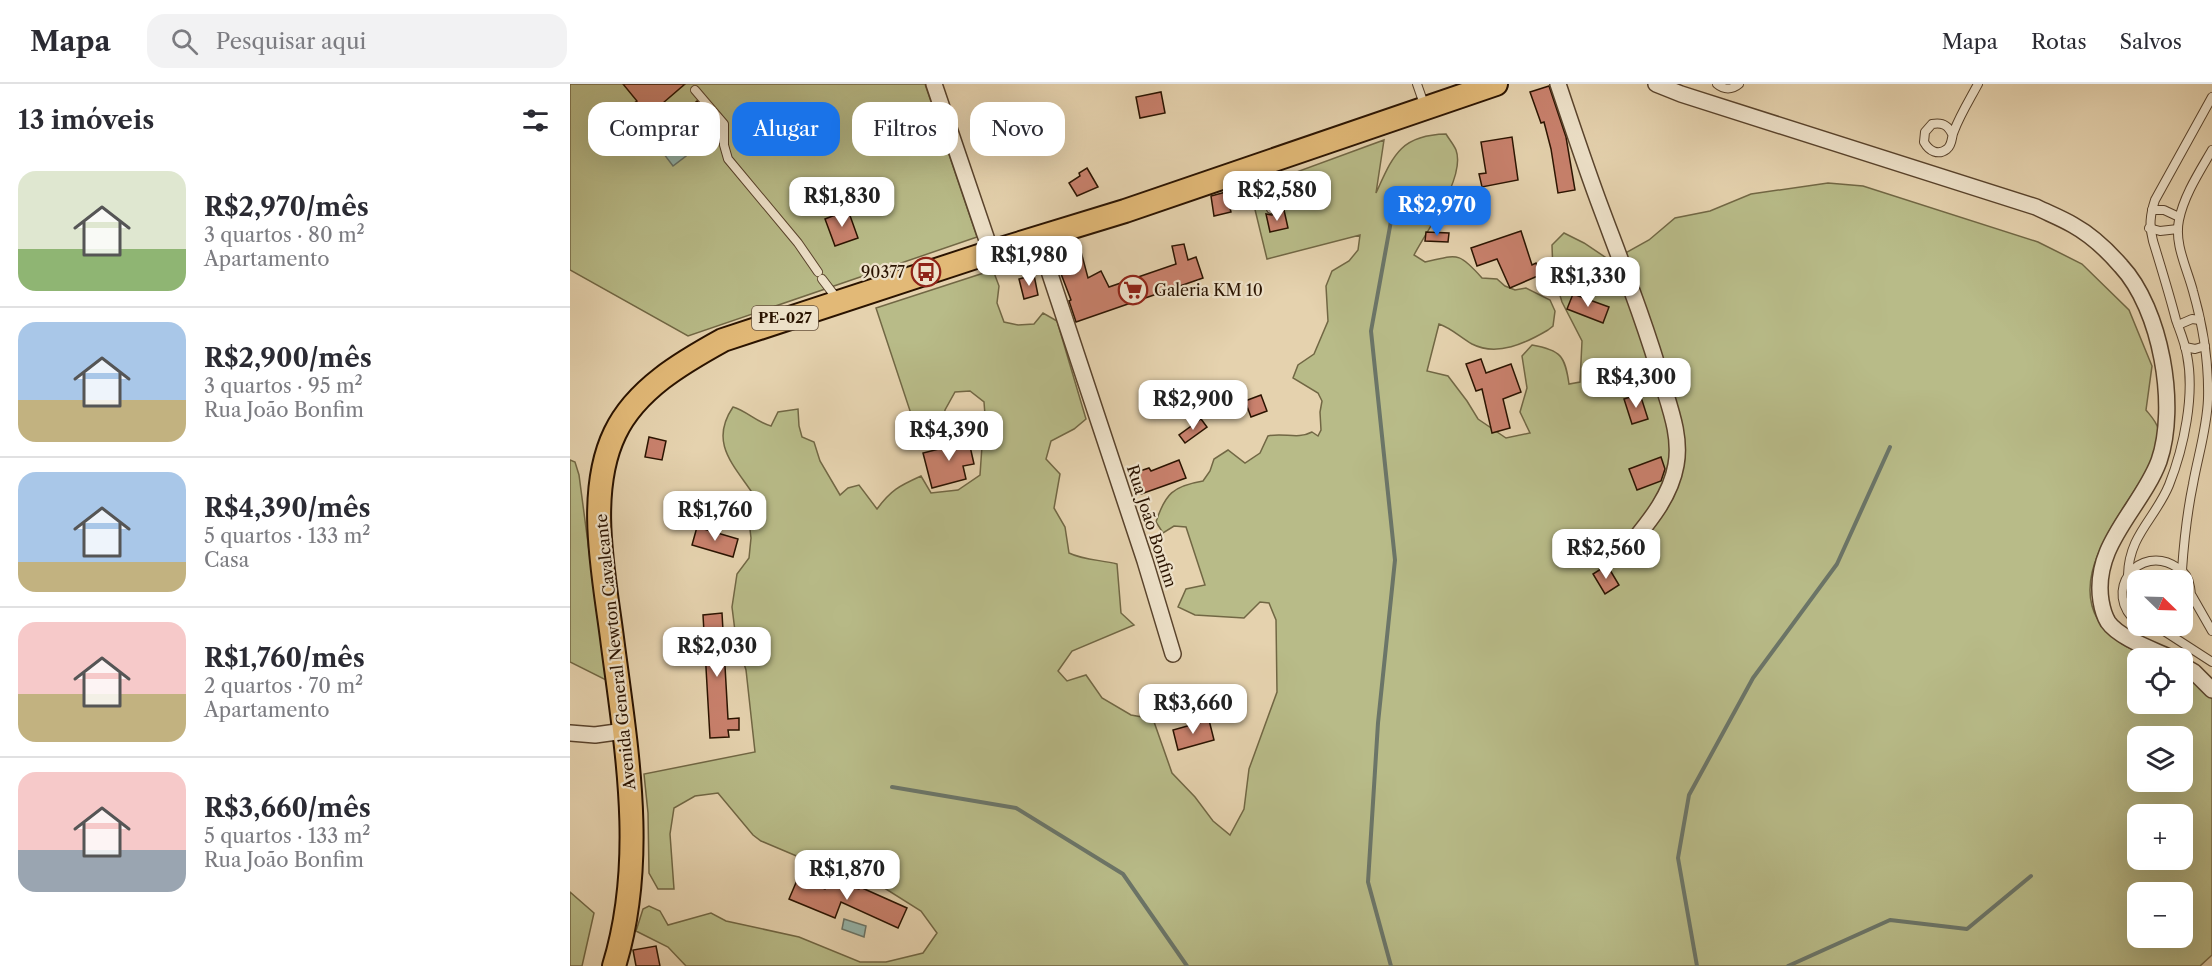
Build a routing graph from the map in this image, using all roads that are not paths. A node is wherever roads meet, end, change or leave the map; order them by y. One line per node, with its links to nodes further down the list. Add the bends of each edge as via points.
1 (934, 84): 21 (street)
2 (1417, 84): 11 (lane)
3 (1496, 84): 11 (main road, Avenida General Newton Cavalcante / PE-027)
4 (1558, 84): 29 (street, via 1638,304 1677,439 1676,467 1670,486 1651,519)
5 (1656, 84): 38 (street, via 2036,207 2074,225 2123,267 2140,292 2163,358 2166,426 2148,486 2108,548 2100,590 2109,623)
6 (1717, 84): 7 (lane, via 1730,89)
7 (1739, 84)
8 (1978, 84): 12 (lane)
9 (695, 90): 22 (lane, via 724,124 728,159 798,243)
10 (2212, 97): 16 (lane)
11 (1426, 108): 14 (main road, Avenida General Newton Cavalcante / PE-027)
12 (1952, 134)
13 (2212, 150): 17 (lane)
14 (1258, 165): 15 (lane); 20 (main road, Avenida General Newton Cavalcante / PE-027)
15 (1271, 209)
16 (2152, 210): 17 (lane, via 2164,210); 18 (lane)
17 (2179, 217): 19 (lane)
18 (2150, 228): 19 (lane); 24 (lane)
19 (2178, 229): 23 (lane)
20 (1038, 238): 21 (main road, Avenida General Newton Cavalcante / PE-027); 39 (street, Rua João Bonfim)
21 (991, 252): 22 (main road, Avenida General Newton Cavalcante / PE-027)
22 (838, 301): 43 (main road, Avenida General Newton Cavalcante / PE-027, via 723,340 696,355 652,386 616,431 601,477 600,516)
23 (2200, 320): 24 (lane); 26 (lane)
24 (2178, 325): 28 (lane)
25 (2212, 328): 26 (lane)
26 (2204, 336): 27 (lane)
27 (2205, 346): 28 (lane); 32 (lane, via 2208,401 2186,523)
28 (2185, 347): 30 (lane, via 2189,381 2184,436 2168,488 2132,547)
29 (1626, 550)
30 (2128, 570)
31 (2133, 570): 32 (lane, via 2154,559 2170,562)
32 (2182, 570)
33 (2127, 577): 35 (lane, via 2122,596)
34 (2193, 598): 36 (lane)
35 (2127, 613)
36 (2212, 631)
37 (2172, 636): 40 (lane)
38 (2151, 648)
39 (1173, 654)
40 (2212, 662)
41 (2193, 672): 42 (street)
42 (2212, 690)
43 (624, 731): 44 (street); 45 (main road, Avenida General Newton Cavalcante / PE-027, via 633,849 625,923)
44 (570, 734)
45 (614, 966)

